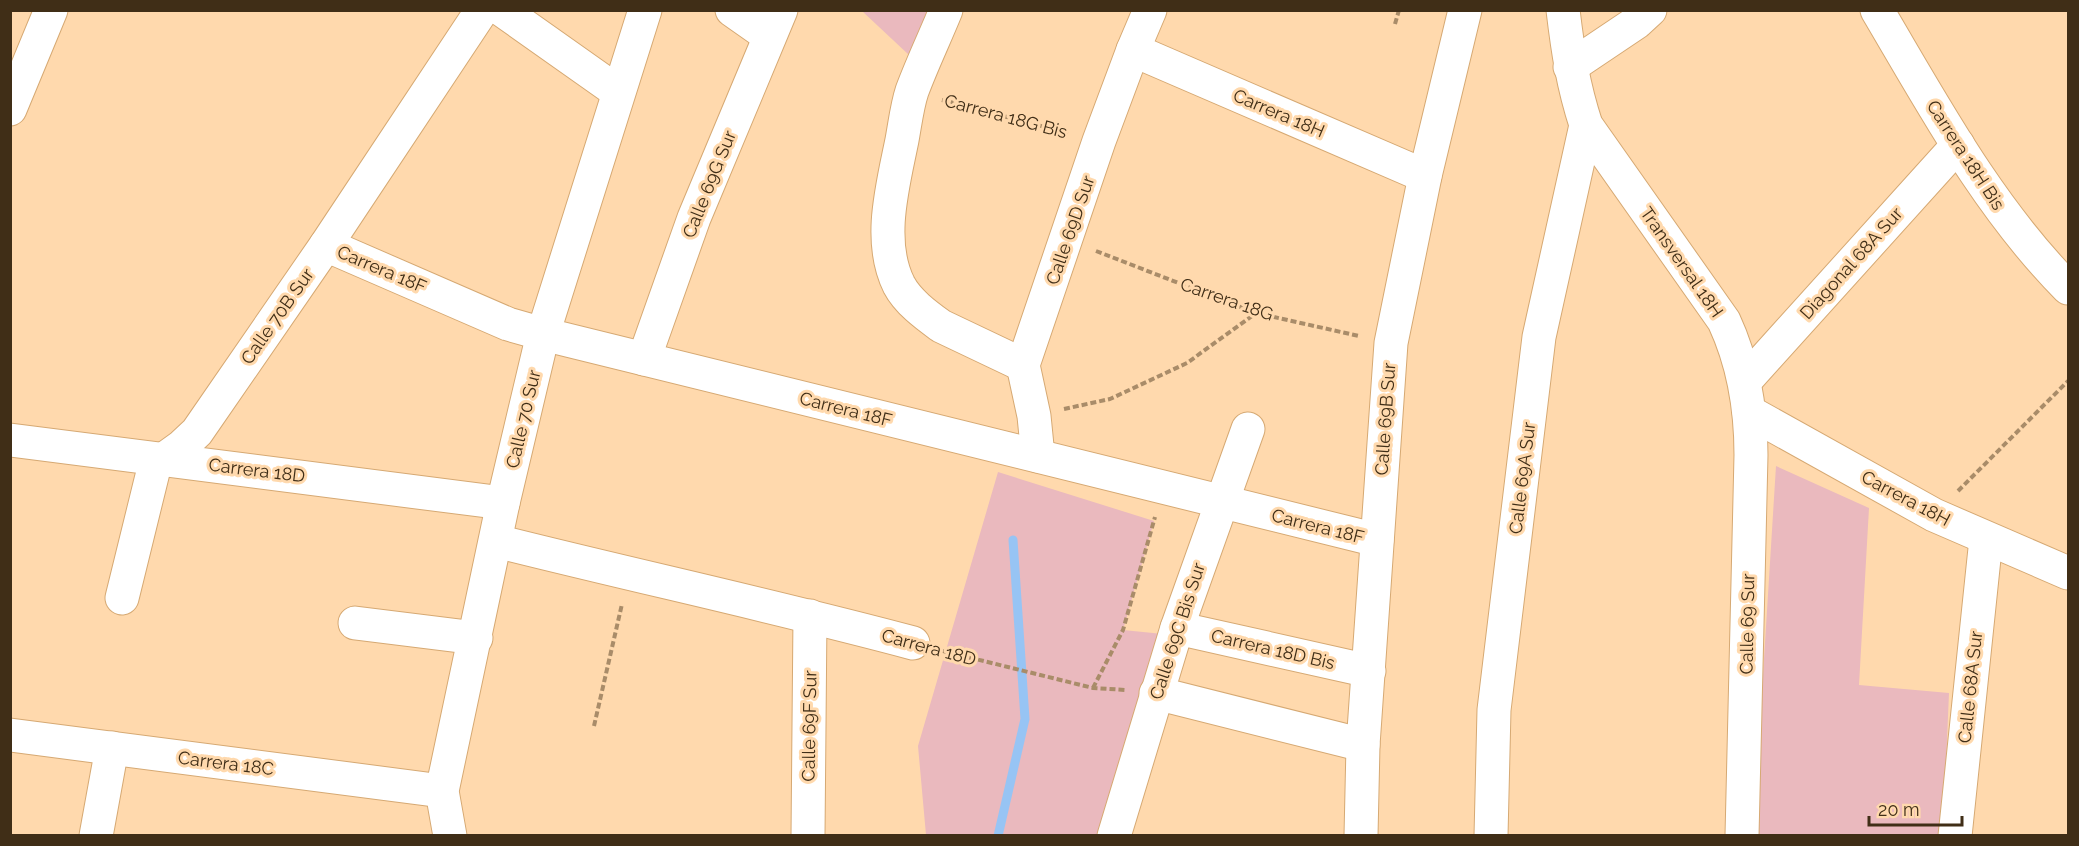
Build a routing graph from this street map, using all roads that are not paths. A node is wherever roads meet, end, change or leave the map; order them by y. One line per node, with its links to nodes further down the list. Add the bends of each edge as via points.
1 (51, 10): 16 (street)
2 (482, 10): 20 (street, Calle 70B Sur)
3 (502, 10): 15 (street)
4 (645, 10): 15 (street, Calle 70 Sur)
5 (732, 10): 12 (street)
6 (946, 10): 24 (street, via 912,92 890,197 889,243 899,284 910,300 942,326)
7 (1150, 10): 13 (street, Calle 69D Sur)
8 (1465, 10): 19 (street, Calle 69B Sur)
9 (1563, 10): 14 (street)
10 (1650, 10): 14 (street)
11 (1877, 10): 18 (street, Carrera 18H Bis)
12 (775, 23): 23 (street, Calle 69G Sur, via 694,218)
13 (1133, 50): 19 (street, Carrera 18H); 24 (street, Calle 69D Sur)
14 (1570, 67): 17 (street)
15 (618, 92): 22 (street, Calle 70 Sur)
16 (10, 109)
17 (1586, 125): 25 (street, Transversal 18H, via 1724,321); 53 (street, Calle 69A Sur, via 1539,337 1494,710)
18 (1958, 145): 21 (street, Carrera 18H Bis, via 2013,227); 25 (street, Diagonal 68A Sur)
19 (1425, 176): 33 (street, Calle 69B Sur, via 1391,343)
20 (326, 245): 22 (street, Carrera 18F, via 508,324); 29 (street, Calle 70B Sur, via 197,432)
21 (2068, 288)
22 (543, 334): 23 (street, Carrera 18F); 31 (street, Calle 70 Sur)
23 (644, 359): 28 (street, Carrera 18F)
24 (1023, 365): 28 (street)
25 (1747, 396): 32 (street, Carrera 18H, via 1934,514); 54 (street, Calle 69 Sur, via 1751,455)
26 (1248, 429): 30 (street, Calle 69C Bis Sur)
27 (10, 440): 29 (street, Carrera 18D)
28 (1038, 456): 30 (street, Carrera 18F)
29 (164, 458): 31 (street, Carrera 18D); 36 (street, Calle 70B Sur, via 153,472)
30 (1221, 502): 33 (street, Carrera 18F); 39 (street, Calle 69C Bis Sur)
31 (503, 503): 34 (street, Calle 70 Sur)
32 (1986, 539): 35 (street, Carrera 18H); 55 (street, Calle 68A Sur)
33 (1377, 540): 42 (street, Calle 69B Sur)
34 (496, 541): 37 (street, Carrera 18D); 40 (street, Calle 70 Sur)
35 (2068, 573)
36 (122, 598)
37 (810, 616): 41 (street, Carrera 18D); 50 (street, Calle 69F Sur)
38 (355, 623): 40 (street)
39 (1177, 628): 42 (street, Carrera 18D Bis); 43 (street, Calle 69C Bis Sur)
40 (476, 638): 47 (street, Calle 70 Sur)
41 (913, 643)
42 (1369, 671): 45 (street, Calle 69B Sur)
43 (1156, 693): 45 (street); 51 (street, Calle 69C Bis Sur)
44 (10, 735): 46 (street, Carrera 18C)
45 (1363, 745): 52 (street, Calle 69B Sur)
46 (112, 748): 47 (street, Carrera 18C); 48 (street)
47 (442, 791): 49 (street, Calle 70 Sur)
48 (96, 836)
49 (450, 836)
50 (808, 836)
51 (1114, 836)
52 (1360, 836)
53 (1491, 836)
54 (1742, 836)
55 (1955, 836)

